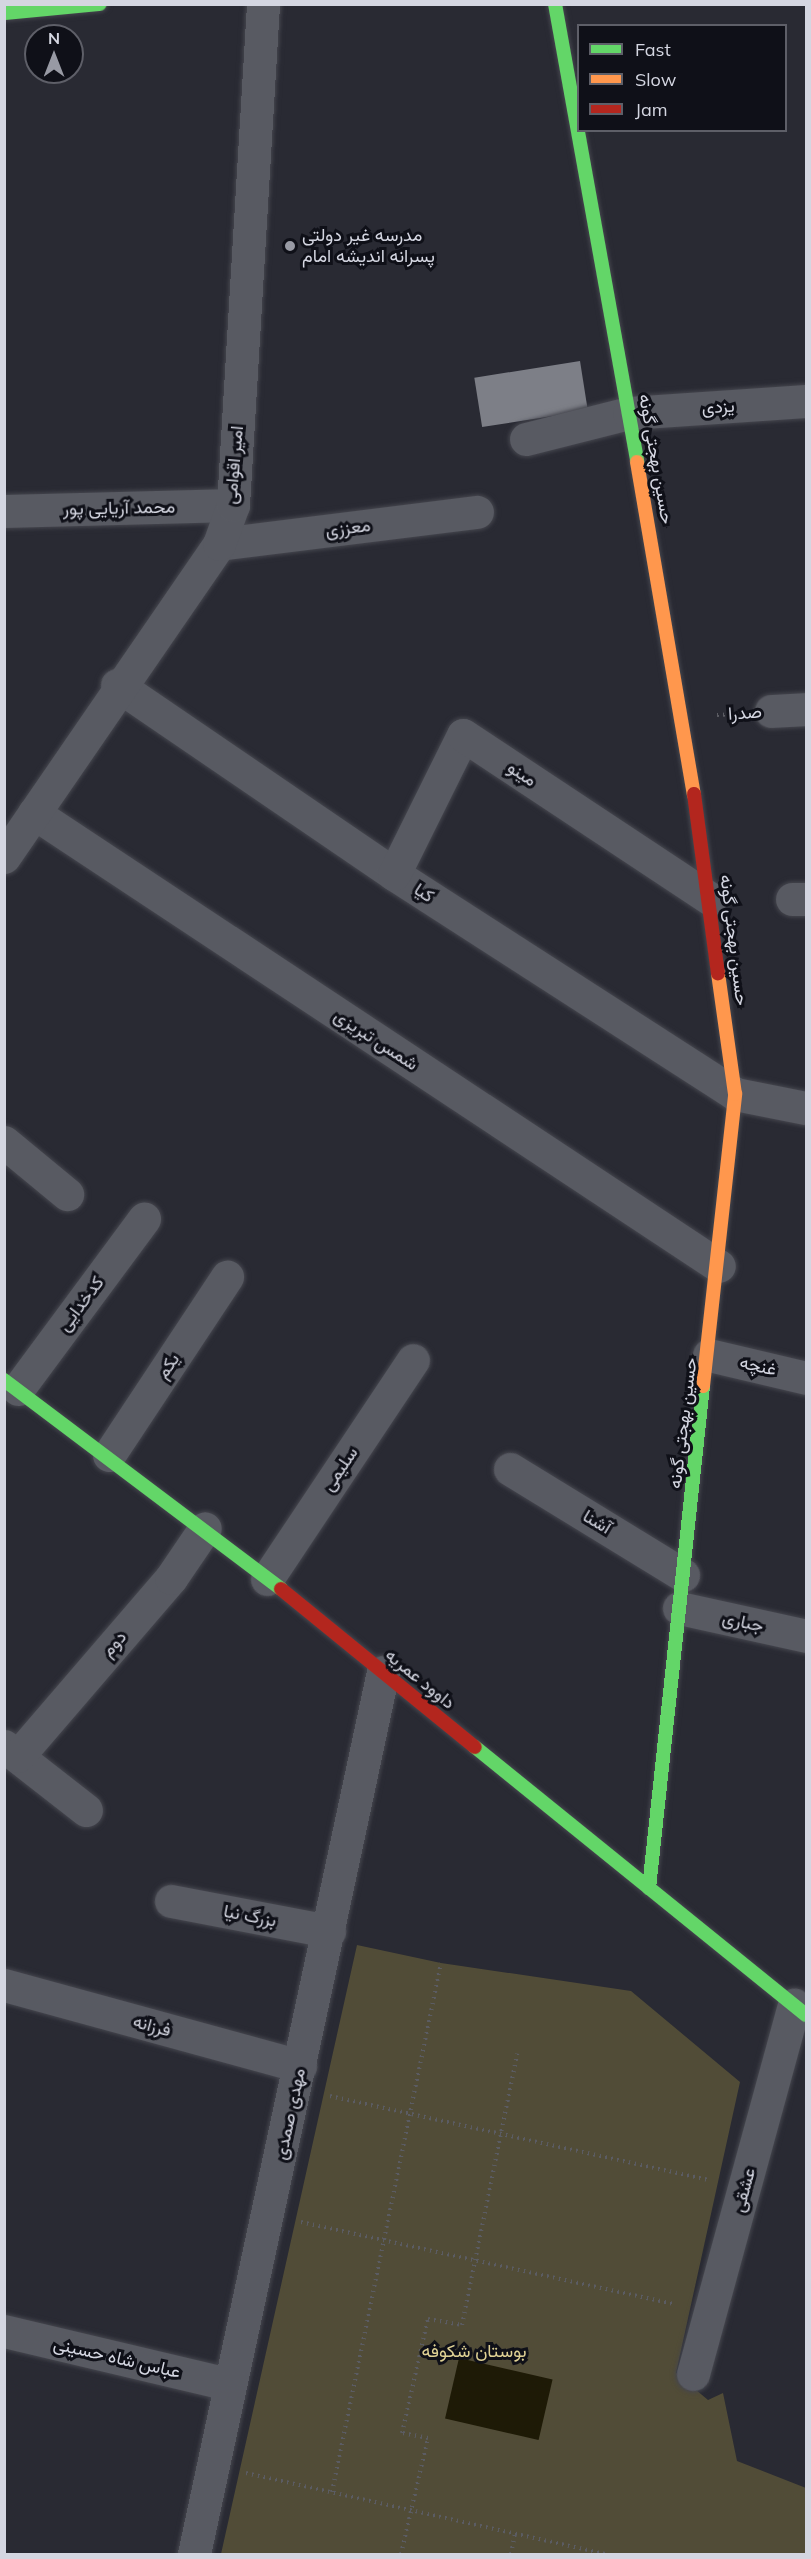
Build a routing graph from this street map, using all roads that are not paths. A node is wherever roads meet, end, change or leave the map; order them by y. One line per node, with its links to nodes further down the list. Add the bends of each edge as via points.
1 (100, 4): 4 (street)
2 (262, 4): 10 (street, امیر اقوامی)
3 (555, 4): 5 (street, حسین بهجتی گونه)
4 (4, 12)
5 (577, 126)
6 (578, 132): 8 (street, حسین بهجتی گونه)
7 (807, 401): 8 (street, یزدی)
8 (629, 413): 9 (street, یزدی); 20 (street, حسین بهجتی گونه)
9 (526, 439)
10 (233, 505): 11 (street, محمد آریایی پور); 13 (street, امیر اقوامی)
11 (4, 511)
12 (477, 512): 13 (street, معززی)
13 (219, 544): 14 (street, امیر اقوامی)
14 (117, 685): 17 (street, امیر اقوامی); 19 (street, کیا)
15 (807, 709): 16 (street, صدرا)
16 (771, 711)
17 (34, 813): 18 (street, امیر اقوامی); 26 (street, شمس تبریزی)
18 (4, 857)
19 (394, 874): 20 (street, مینو, via 463,735); 21 (street, کیا)
20 (711, 899): 21 (street, حسین بهجتی گونه)
21 (735, 1094): 22 (street); 26 (street, حسین بهجتی گونه)
22 (807, 1108)
23 (4, 1142): 24 (street)
24 (67, 1194)
25 (144, 1219): 31 (street, کدخدایی)
26 (719, 1266): 28 (street, حسین بهجتی گونه)
27 (227, 1277): 32 (street, یکم)
28 (709, 1355): 30 (street, غنچه); 35 (street, حسین بهجتی گونه)
29 (412, 1360): 36 (street, سلیمی)
30 (807, 1378)
31 (11, 1384): 32 (street, داوود عمریه)
32 (109, 1455): 34 (street, داوود عمریه)
33 (510, 1469): 35 (street, آشنا)
34 (205, 1528): 36 (street, داوود عمریه); 40 (street, دوم, via 171,1578)
35 (683, 1575): 37 (street, حسین بهجتی گونه)
36 (267, 1579): 39 (street, داوود عمریه)
37 (679, 1608): 38 (street, جباری); 42 (street, حسین بهجتی گونه)
38 (807, 1636)
39 (383, 1672): 42 (street, داوود عمریه); 44 (street, مهدی صمدی)
40 (11, 1751): 41 (street, دوم)
41 (86, 1810)
42 (649, 1888): 46 (street, داوود عمریه)
43 (171, 1902): 44 (street, بزرگ نیا)
44 (329, 1931): 47 (street, مهدی صمدی)
45 (4, 1985): 47 (street, فرزانه)
46 (800, 2010): 49 (street, عشقی)
47 (300, 2066): 50 (street, مهدی صمدی)
48 (4, 2331): 50 (street, عباس شاه حسینی)
49 (693, 2374)
50 (229, 2384): 51 (street, مهدی صمدی)
51 (194, 2554)

